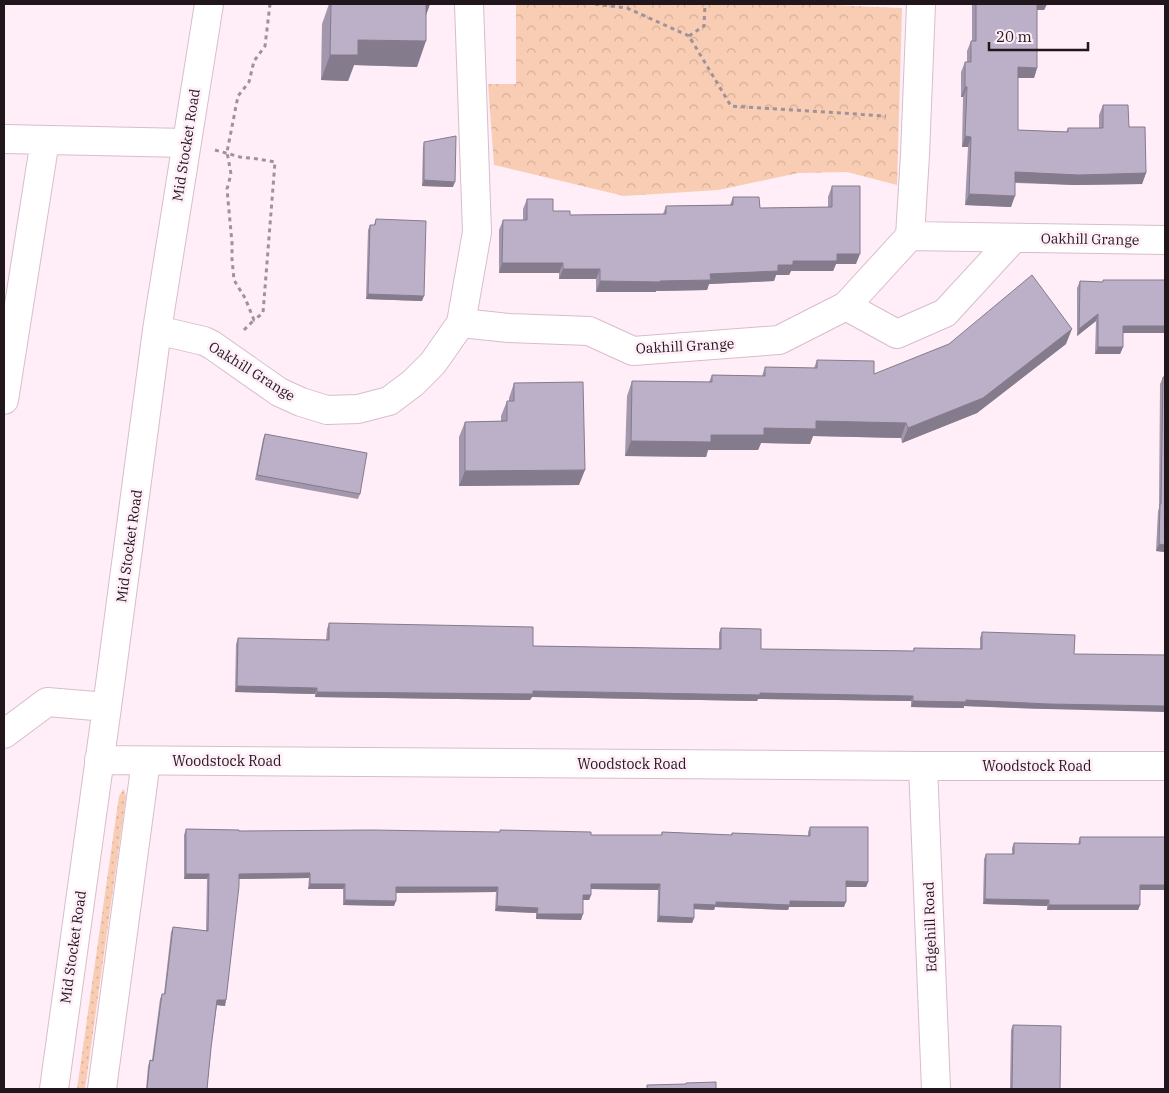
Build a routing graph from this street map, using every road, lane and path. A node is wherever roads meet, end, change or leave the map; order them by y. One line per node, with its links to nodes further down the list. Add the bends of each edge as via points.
1 (209, 4): 11 (street, Mid Stocket Road)
2 (270, 4): 12 (path, via 265,46 254,61 249,82 238,96)
3 (469, 4): 18 (street, Oakhill Grange, via 477,232)
4 (595, 4): 7 (path, via 627,8)
5 (705, 4): 7 (path, via 704,26)
6 (921, 4): 8 (street)
7 (689, 36): 8 (path, via 731,106)
8 (917, 118): 13 (street)
9 (4, 139): 10 (street)
10 (45, 140): 11 (street); 21 (street)
11 (186, 143): 19 (street, Mid Stocket Road)
12 (226, 152): 17 (path, via 231,174 227,189 234,280); 17 (path, via 275,162 263,313)
13 (910, 236): 14 (street, Oakhill Grange); 16 (street, Oakhill Grange)
14 (1014, 238): 15 (street, Oakhill Grange); 16 (street, via 945,313 897,334)
15 (1165, 240)
16 (846, 306): 18 (street, Oakhill Grange, via 779,340 633,351 589,331)
17 (254, 320): 20 (path)
18 (461, 323): 19 (street, Oakhill Grange, via 433,363 413,384 389,401 358,409 327,410 279,392 204,341)
19 (157, 330): 22 (street, Mid Stocket Road)
20 (242, 333)
21 (4, 400)
22 (107, 707): 23 (street, via 47,702); 24 (street, Mid Stocket Road)
23 (4, 734)
24 (99, 760): 25 (street, Woodstock Road); 28 (street, Mid Stocket Road)
25 (146, 761): 26 (street, Woodstock Road); 29 (street)
26 (923, 766): 27 (street, Woodstock Road); 30 (street, Edgehill Road)
27 (1165, 766)
28 (54, 1089)
29 (102, 1089)
30 (936, 1089)

